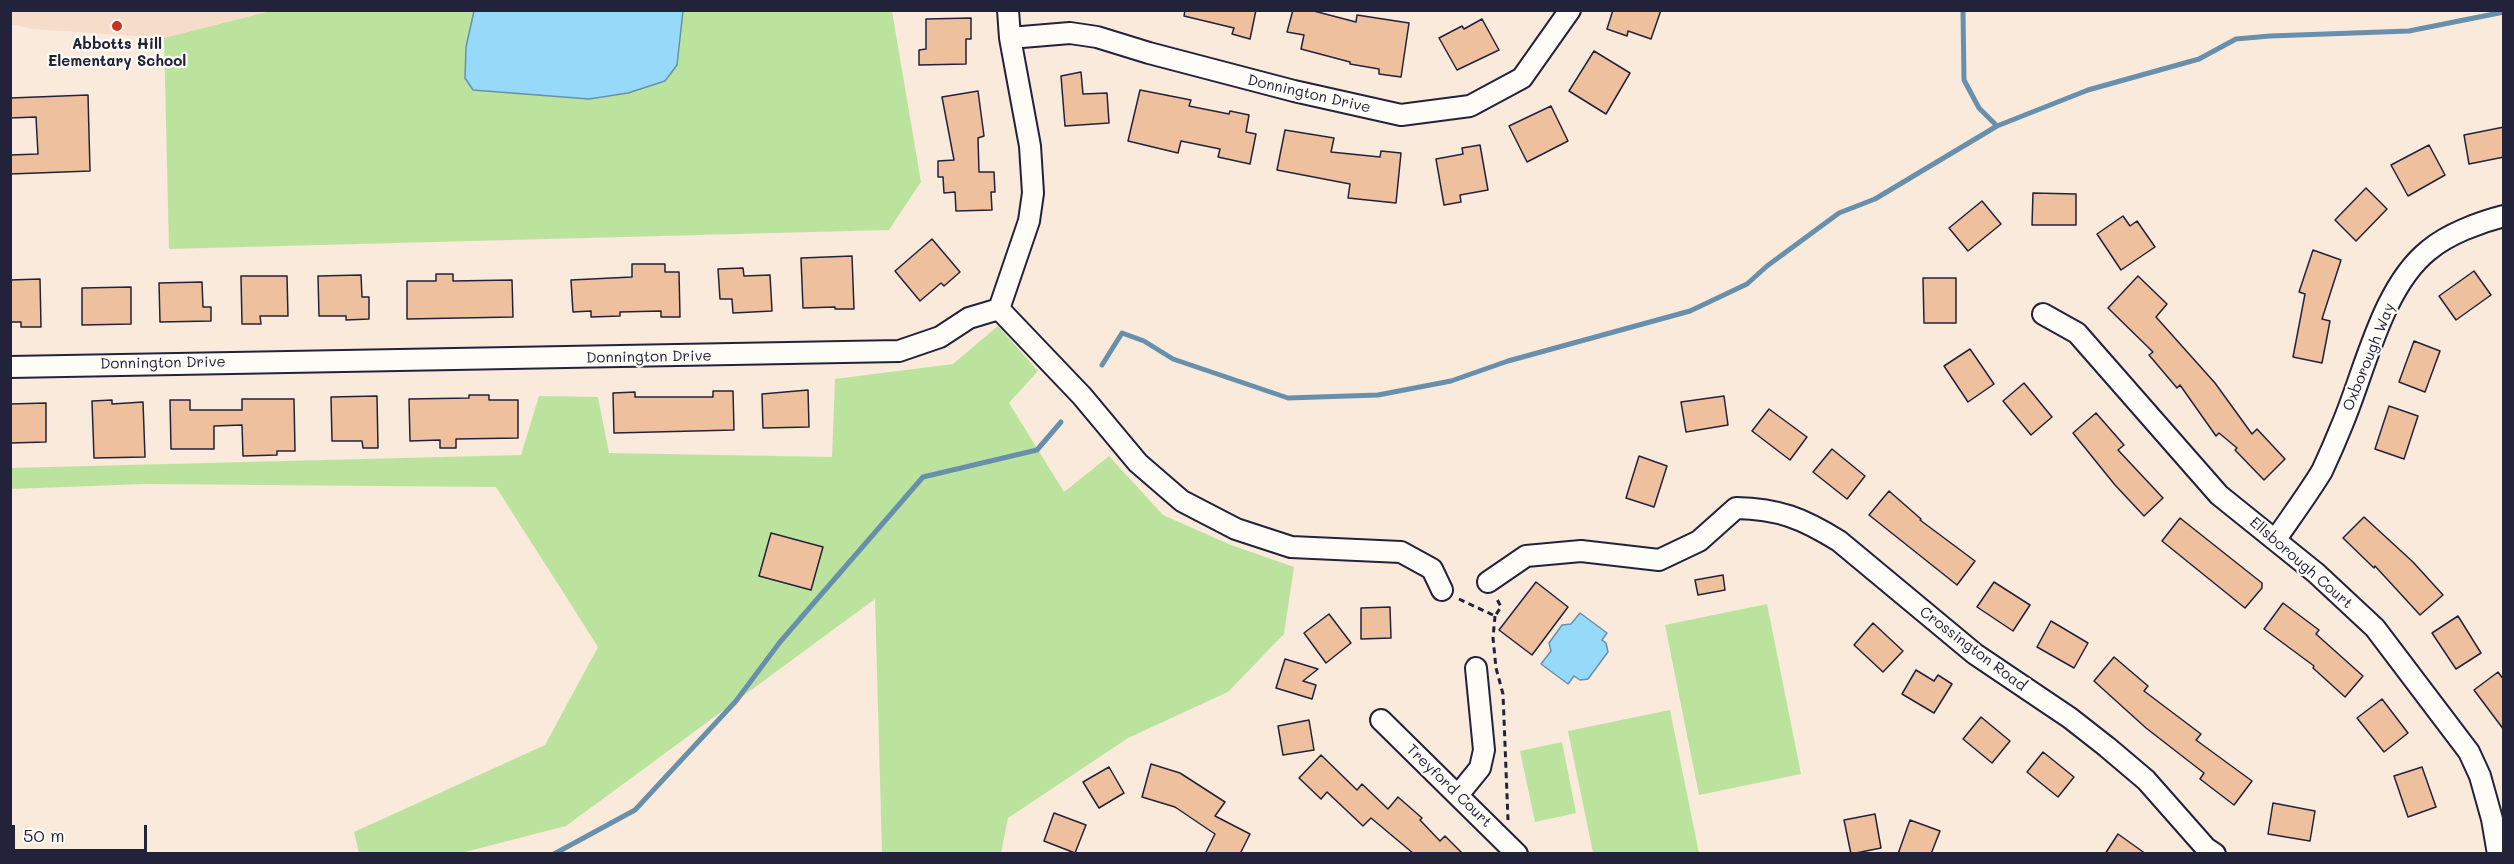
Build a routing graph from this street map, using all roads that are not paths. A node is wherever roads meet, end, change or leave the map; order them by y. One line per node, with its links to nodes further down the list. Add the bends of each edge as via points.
1 (1008, 10): 3 (street)
2 (1570, 10): 3 (street, Donnington Drive, via 1522,78 1470,106 1401,115 1274,86 1097,37 1070,33)
3 (1010, 38): 5 (street, via 1030,146 1033,193 1029,221)
4 (2504, 216): 8 (street, Oxborough Way, via 2477,224 2430,249 2410,269 2395,293 2321,471)
5 (999, 309): 7 (street, Donnington Drive, via 969,318 940,337 899,351); 10 (street, via 1082,396 1138,463 1182,501 1236,529 1291,548 1401,552 1432,569)
6 (2043, 314): 8 (street, Ellsborough Court, via 2077,333 2219,495)
7 (10, 367)
8 (2276, 539): 16 (street, Ellsborough Court, via 2375,628 2469,752 2486,797)
9 (1488, 582): 14 (street, Crossington Road, via 1526,556 1581,551 1659,560 1699,540 1736,508 1765,509 1791,516 1839,541 1975,654 2107,747 2146,780)
10 (1443, 590)
11 (1476, 668): 13 (street, via 1484,750 1480,768)
12 (1381, 720): 13 (street, Treyford Court)
13 (1458, 795): 15 (street, Treyford Court)
14 (2208, 852)
15 (1517, 854)
16 (2498, 854)

